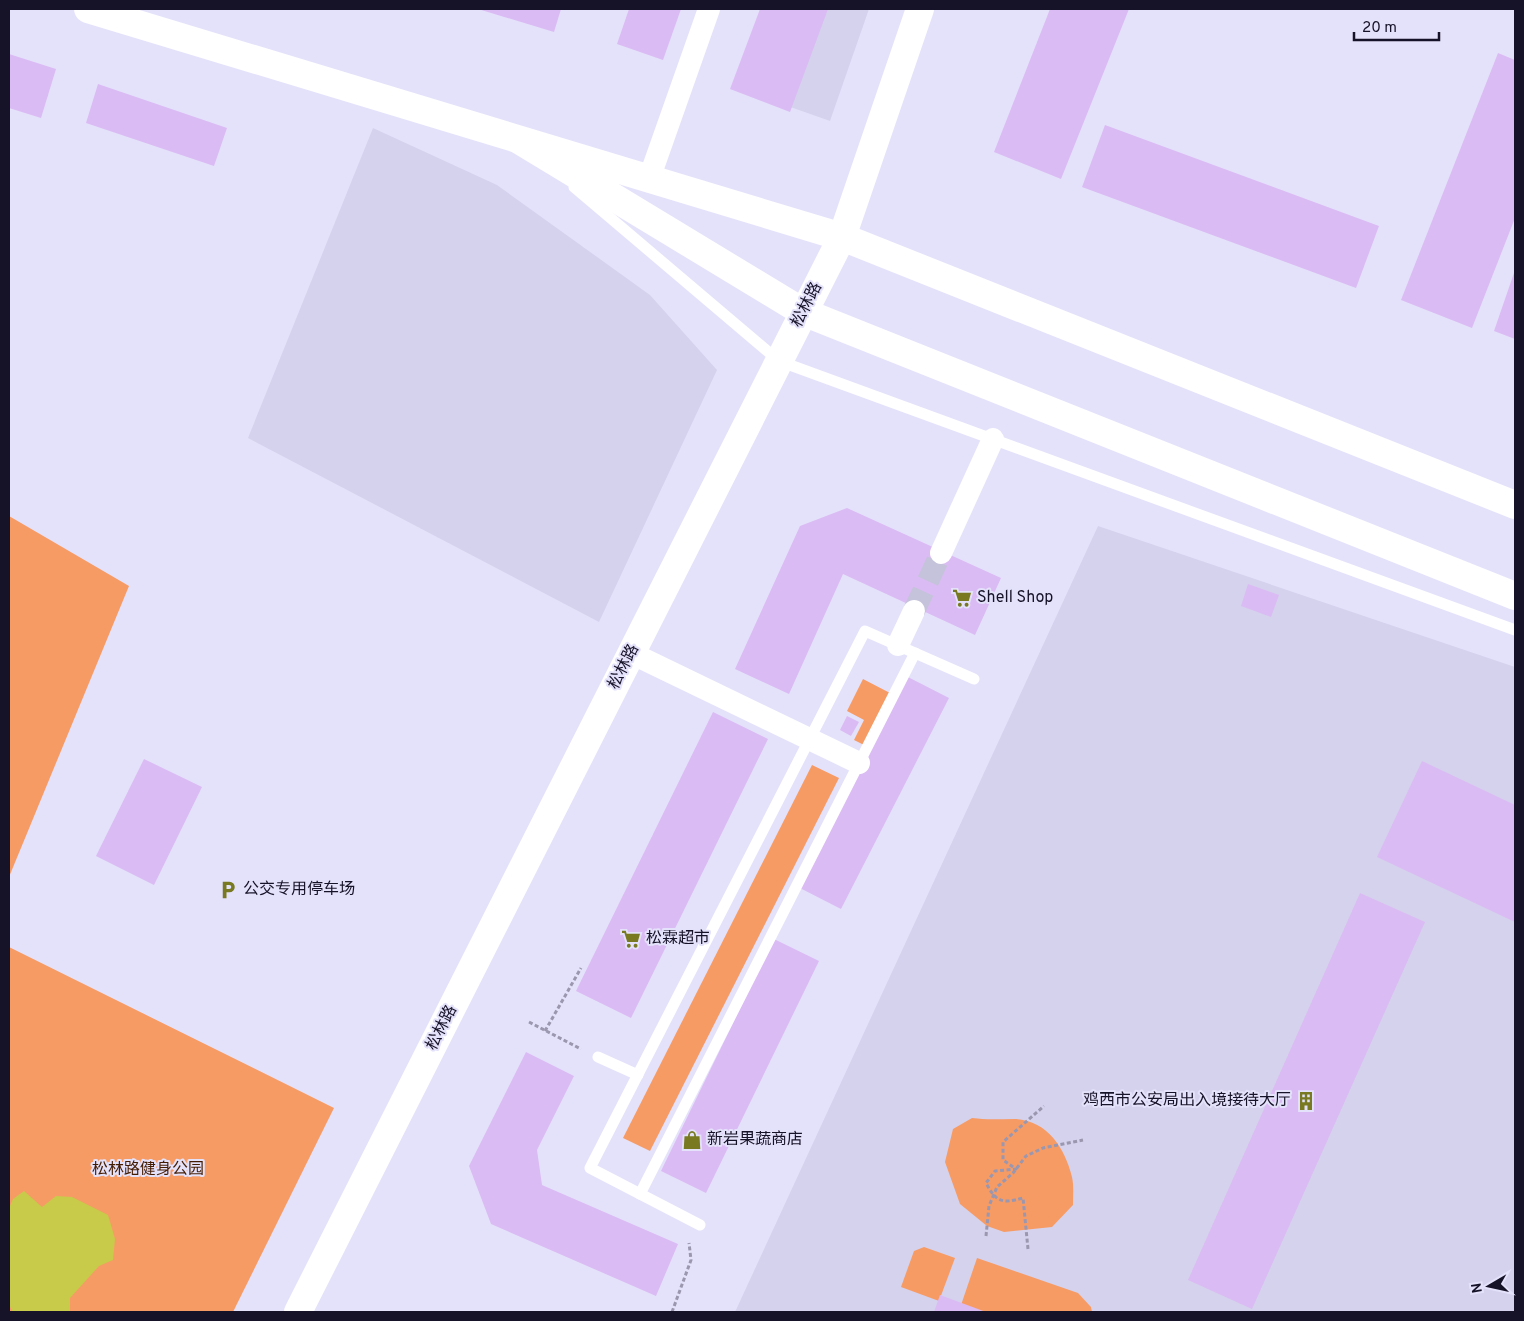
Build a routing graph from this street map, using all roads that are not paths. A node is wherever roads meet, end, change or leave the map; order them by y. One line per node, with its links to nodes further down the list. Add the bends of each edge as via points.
1 (88, 9): 4 (street)
2 (709, 9): 5 (street)
3 (920, 9): 6 (street, 松林路)
4 (519, 140): 5 (street); 7 (street); 8 (lane)
5 (648, 179): 6 (street)
6 (842, 237): 7 (street, 松林路); 10 (street)
7 (803, 312): 8 (street, 松林路); 12 (street)
8 (779, 361): 9 (lane); 16 (street, 松林路)
9 (993, 439): 11 (street); 14 (lane)
10 (1515, 505)
11 (941, 553)
12 (1515, 596)
13 (914, 611): 15 (street)
14 (1515, 630)
15 (907, 649): 17 (lane); 18 (lane, via 865,631); 19 (lane)
16 (631, 653): 18 (street); 24 (street, 松林路)
17 (974, 679)
18 (810, 739): 19 (street); 21 (lane)
19 (859, 763): 22 (lane)
20 (598, 1057): 21 (lane)
21 (638, 1075): 22 (lane, via 590,1168)
22 (640, 1194): 23 (lane)
23 (700, 1225)
24 (298, 1312)

